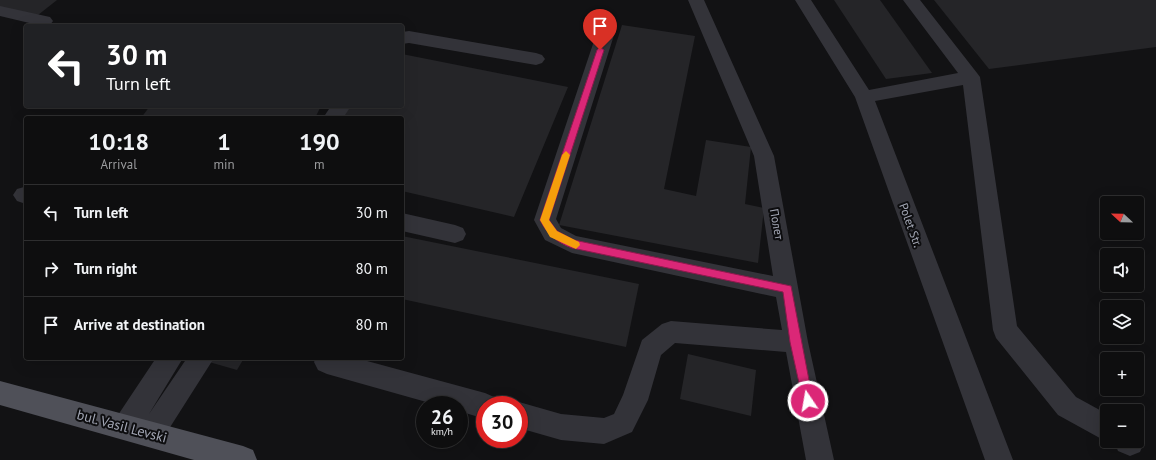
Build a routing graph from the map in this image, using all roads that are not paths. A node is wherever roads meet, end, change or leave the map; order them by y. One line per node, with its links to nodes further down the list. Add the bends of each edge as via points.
1 (696, 0): 13 (street, Полет, via 764,156)
2 (803, 0): 10 (street, Polet Str.)
3 (911, 0): 9 (street)
4 (0, 11): 5 (street)
5 (44, 21)
6 (605, 35): 13 (street, via 544,220 553,234 572,244)
7 (404, 38): 8 (street)
8 (536, 59)
9 (971, 77): 10 (street); 21 (street, via 1004,330 1067,406)
10 (864, 97): 26 (street, Polet Str.)
11 (404, 222): 12 (street)
12 (455, 234)
13 (788, 289): 14 (street, Полет)
14 (796, 342): 20 (street, via 671,332 651,348 635,400 623,423 604,431 562,427); 25 (street, Полет)
15 (169, 360): 22 (street)
16 (200, 360): 23 (street)
17 (327, 362): 19 (street)
18 (0, 393): 22 (main road, bul. Vasil Levski)
19 (476, 403)
20 (528, 418)
21 (1100, 425)
22 (125, 428): 23 (main road, bul. Vasil Levski)
23 (151, 434): 24 (main road, bul. Vasil Levski)
24 (243, 460)
25 (820, 460)
26 (999, 460)

